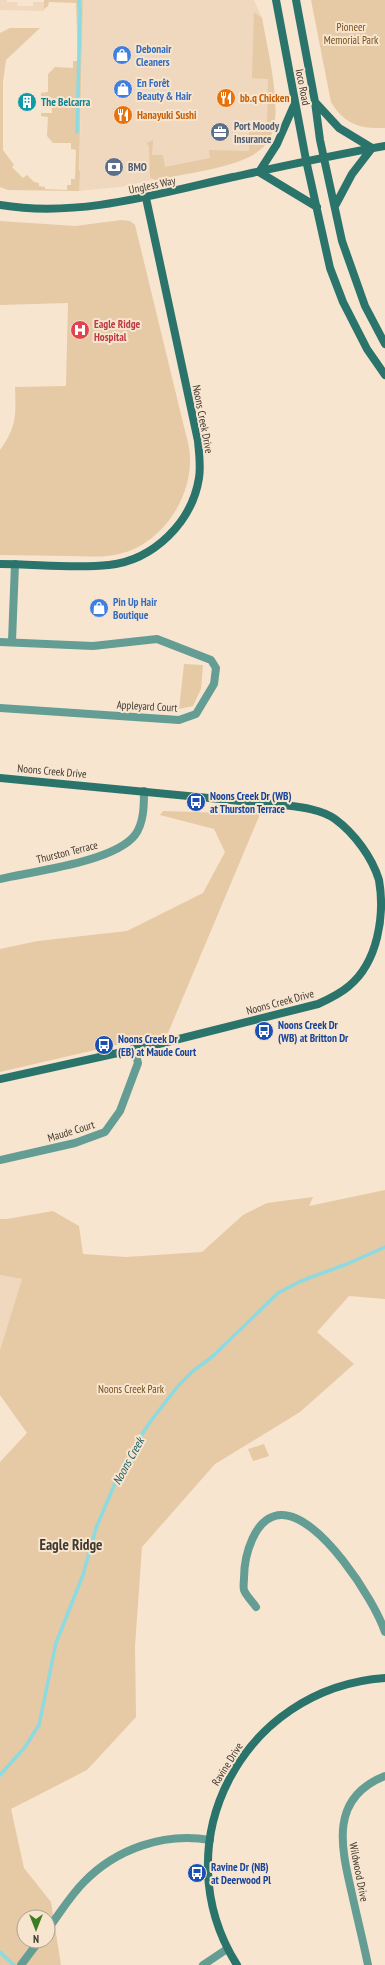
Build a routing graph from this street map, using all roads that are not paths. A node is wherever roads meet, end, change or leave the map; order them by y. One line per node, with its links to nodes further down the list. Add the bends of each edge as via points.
1 (276, 0): 4 (street, Ioco Road)
2 (296, 0): 3 (street, Ioco Road)
3 (315, 102): 6 (street, via 339,128); 7 (street, Ioco Road)
4 (295, 103): 8 (street, Ioco Road); 9 (street, via 278,144)
5 (385, 146): 6 (street)
6 (372, 148): 7 (street); 12 (street, via 352,174)
7 (324, 156): 8 (street); 12 (street, Ioco Road)
8 (306, 160): 9 (street, Ungless Way); 13 (street, Ioco Road)
9 (259, 172): 10 (street, Ungless Way); 13 (street)
10 (146, 198): 11 (street, Ungless Way, via 84,207); 17 (street, Noons Creek Drive, via 198,442 199,478 190,507 166,539 141,556 124,562 98,566)
11 (0, 205)
12 (335, 206): 14 (street, Ioco Road, via 354,280)
13 (316, 207): 15 (street, Ioco Road, via 332,275 343,302)
14 (385, 344)
15 (385, 375)
16 (0, 564): 17 (street, Noons Creek Drive)
17 (15, 564): 19 (street)
18 (0, 642): 19 (street, Appleyard Court)
19 (12, 642): 20 (street, Appleyard Court, via 94,646 157,639 211,660 216,668 214,684 196,714 179,720)
20 (0, 708)
21 (0, 778): 22 (street, Noons Creek Drive)
22 (144, 791): 23 (street, Thurston Terrace, via 142,818 138,831 120,848 91,859); 24 (street, Noons Creek Drive, via 283,805 311,809 334,818 350,833 374,867 380,881 383,913 379,938 369,962 350,985 337,995 318,1004 289,1012)
23 (0, 879)
24 (134, 1048): 25 (street, Noons Creek Drive); 26 (street, Maude Court, via 138,1063 120,1111 105,1132 75,1143)
25 (0, 1079)
26 (0, 1160)
27 (256, 1607): 28 (street, via 244,1590 248,1550 262,1524 272,1517 281,1515 302,1522 340,1557 365,1590)
28 (385, 1632)
29 (385, 1678): 31 (street, Ravine Drive, via 348,1684 324,1692 289,1711 272,1724 252,1744 228,1779 221,1795)
30 (385, 1776): 38 (street, Wildwood Drive, via 361,1790 354,1798 345,1815 342,1831 345,1862)
31 (210, 1840): 32 (street, via 191,1837 168,1839 117,1856 85,1881); 34 (street, Ravine Drive, via 207,1854 209,1890 214,1915)
32 (56, 1918)
33 (33, 1949): 35 (street)
34 (227, 1949): 36 (street); 37 (street, Ravine Drive)
35 (22, 1965)
36 (203, 1965)
37 (237, 1965)
38 (368, 1965)

